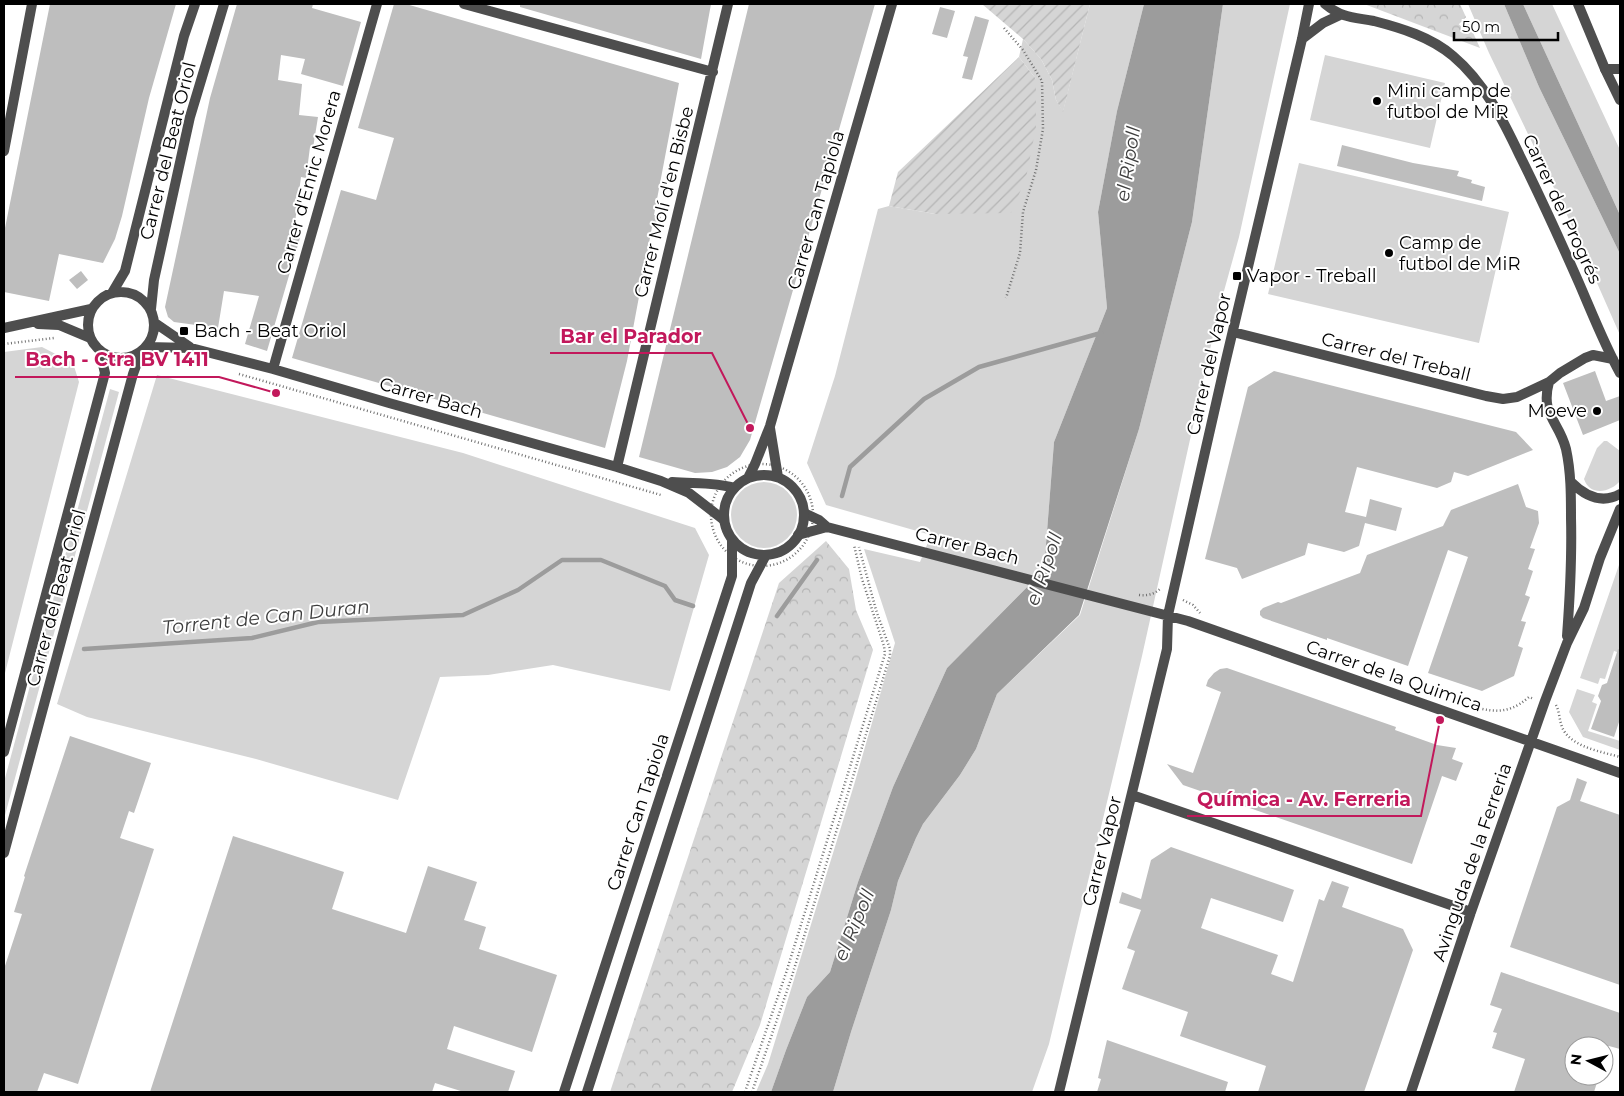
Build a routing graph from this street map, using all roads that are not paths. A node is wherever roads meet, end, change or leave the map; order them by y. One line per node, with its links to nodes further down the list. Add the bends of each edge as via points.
1 (32, 4): 17 (street)
2 (195, 4): 18 (street, Carrer del Beat Oriol, via 184,36 125,271)
3 (224, 4): 19 (street, Carrer del Beat Oriol, via 190,117)
4 (377, 4): 30 (street, Carrer d'Enric Morera)
5 (464, 4): 15 (street)
6 (728, 4): 15 (street, Carrer Molí d'en Bisbe)
7 (892, 4): 33 (street, Carrer Can Tapiola)
8 (1309, 4): 12 (street, Carrer del Vapor)
9 (1325, 4): 11 (street, Carrer del Progrés)
10 (1578, 4): 13 (street)
11 (1340, 15): 12 (street); 29 (street, Carrer del Progrés, via 1417,35 1451,54 1478,81 1544,203)
12 (1302, 39): 24 (street, Carrer del Vapor)
13 (1605, 69): 14 (street); 16 (street)
14 (1620, 69)
15 (712, 72): 34 (street, Carrer Molí d'en Bisbe)
16 (1620, 100)
17 (4, 151)
18 (112, 293): 19 (street, via 134,294); 20 (street, Carrer del Beat Oriol, via 98,300)
19 (150, 308): 22 (street, Carrer del Beat Oriol)
20 (91, 309): 21 (street); 25 (street)
21 (27, 323): 23 (street); 25 (street, via 59,325)
22 (155, 323): 26 (street, Carrer Bach); 27 (street, Carrer del Beat Oriol, via 152,338)
23 (4, 328)
24 (1233, 332): 32 (street, Carrer del Treball, via 1503,399 1517,397); 49 (street, Carrer del Vapor)
25 (90, 338): 28 (street, Carrer del Beat Oriol)
26 (191, 348): 27 (street, Carrer Bach); 30 (street, Carrer Bach)
27 (144, 350): 28 (street, via 126,359); 55 (street, Carrer del Beat Oriol, via 131,382)
28 (100, 352): 52 (street, Carrer del Beat Oriol, via 105,373)
29 (1613, 359): 31 (street); 32 (street, via 1593,355)
30 (273, 368): 34 (street, Carrer Bach, via 389,404)
31 (1620, 372)
32 (1549, 382): 38 (street, Avinguda de la Ferreria, via 1546,406 1565,448)
33 (770, 426): 35 (street, Carrer Can Tapiola); 36 (street, Carrer Can Tapiola)
34 (617, 466): 37 (street, Carrer Bach)
35 (778, 477): 36 (street); 42 (street, via 794,488)
36 (748, 478): 39 (street)
37 (661, 481): 39 (street, Carrer Bach, via 721,484); 43 (street, Carrer Bach, via 689,493 709,513)
38 (1571, 482): 40 (street, via 1580,491 1597,498); 50 (street, Avinguda de la Ferreria, via 1572,567)
39 (734, 488): 43 (street, via 724,509)
40 (1620, 494)
41 (1620, 509): 50 (street, Avinguda de la Ferreria, via 1584,608)
42 (808, 515): 44 (street, Carrer Bach); 45 (street)
43 (724, 520): 46 (street)
44 (827, 527): 45 (street); 48 (street, Carrer Bach, via 857,539 918,550)
45 (798, 535): 47 (street, via 784,549)
46 (732, 540): 47 (street, via 753,554); 57 (street, Carrer Can Tapiola, via 732,576)
47 (766, 555): 58 (street, via 751,583)
48 (1156, 612): 49 (street, Carrer de la Quimica)
49 (1168, 615): 51 (street, Carrer de la Quimica); 54 (street, Carrer Vapor, via 1167,649)
50 (1567, 643): 51 (street, Avinguda de la Ferreria)
51 (1532, 741): 53 (street, Carrer de la Quimica); 56 (street, Avinguda de la Ferreria)
52 (4, 752)
53 (1620, 772)
54 (1132, 795): 56 (street); 59 (street, Carrer Vapor)
55 (4, 852)
56 (1471, 912): 60 (street, Avinguda de la Ferreria)
57 (564, 1092)
58 (587, 1092)
59 (1058, 1092)
60 (1410, 1092)

